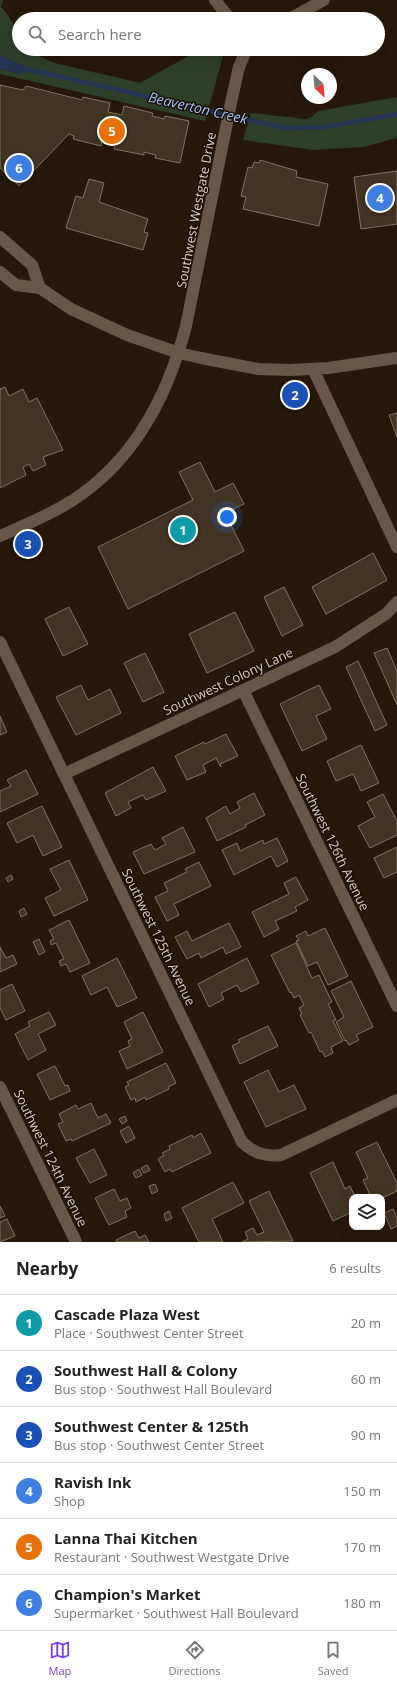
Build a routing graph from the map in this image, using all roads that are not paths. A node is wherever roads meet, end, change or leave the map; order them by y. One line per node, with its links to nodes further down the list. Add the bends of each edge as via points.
1 (214, 0): 3 (street)
2 (324, 0): 4 (street)
3 (224, 12)
4 (302, 12)
5 (244, 56): 9 (street, Southwest Westgate Drive, via 232,98)
6 (2, 243): 8 (street, via 32,266)
7 (0, 272): 8 (street, via 16,285)
8 (40, 288): 9 (street, via 87,317 139,340)
9 (179, 353): 11 (street, via 258,368); 12 (street, Southwest Westgate Drive, via 153,413 135,442 117,463 73,500 29,524)
10 (397, 358): 11 (street)
11 (313, 369): 13 (street)
12 (0, 536)
13 (397, 547)
14 (397, 602): 16 (street, Southwest Colony Lane, via 386,614 335,647)
15 (0, 642): 17 (street, Southwest 125th Avenue)
16 (243, 690): 17 (street, Southwest Colony Lane); 18 (street, Southwest 126th Avenue)
17 (64, 774): 20 (street, Southwest 125th Avenue, via 242,1142 260,1154 281,1155)
18 (397, 1006)
19 (0, 1087): 21 (street, Southwest 124th Avenue)
20 (397, 1100)
21 (76, 1242)

